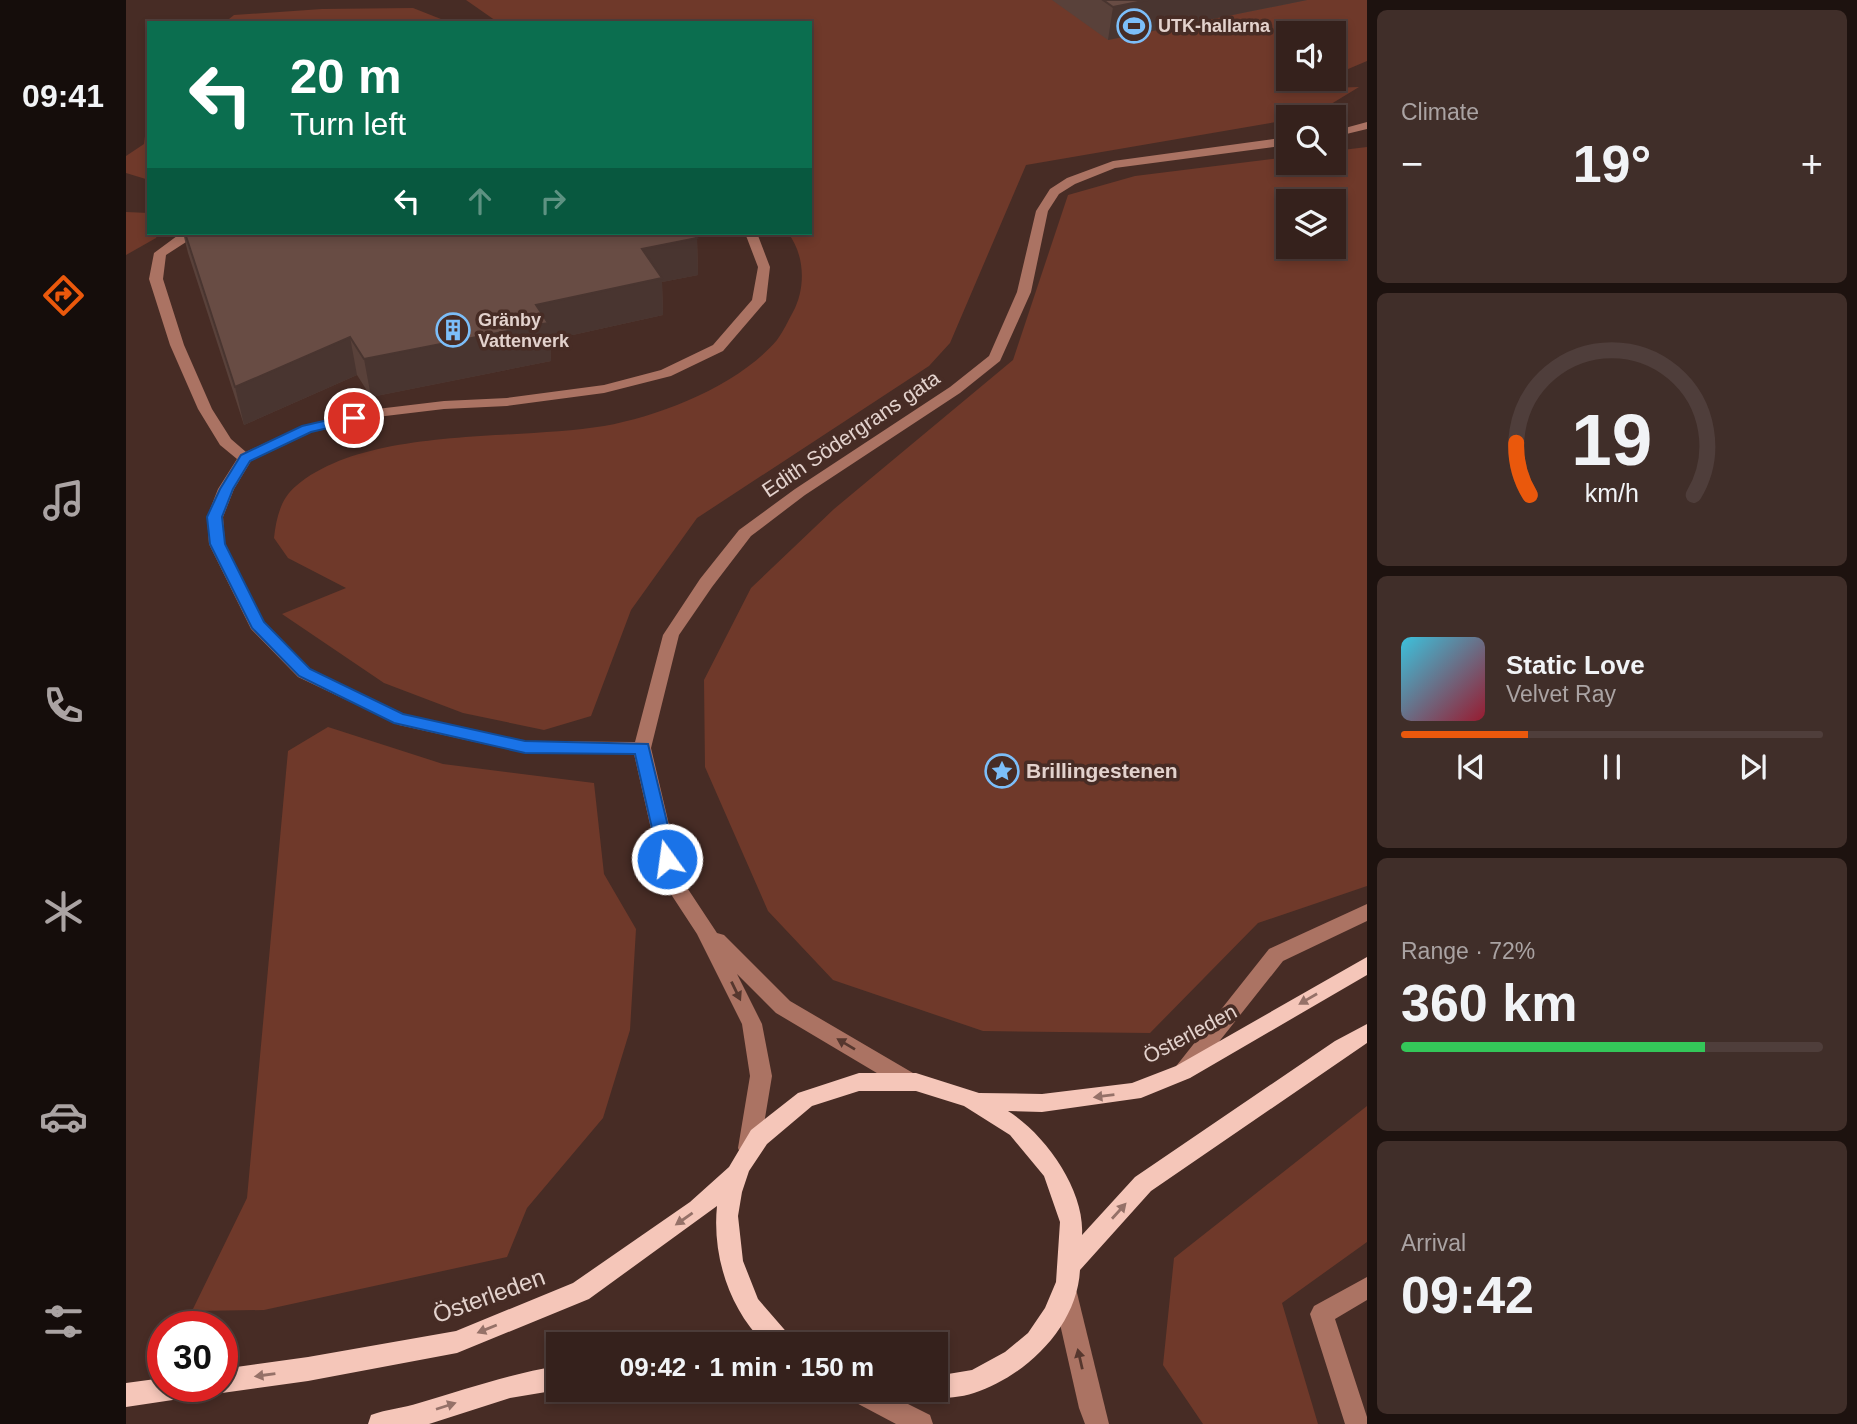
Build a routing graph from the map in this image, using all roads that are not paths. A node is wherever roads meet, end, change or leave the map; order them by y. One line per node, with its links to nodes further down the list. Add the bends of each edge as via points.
1 (1367, 125): 2 (street)
2 (1352, 131): 3 (street); 4 (street)
3 (1346, 132)
4 (1367, 136)
5 (1276, 143): 9 (street, Edith Södergrans gata, via 1113,165 1054,192 1042,211 1024,292 995,358 745,533 671,635)
6 (186, 235): 8 (street, via 160,253 156,279 177,345 205,409 225,442)
7 (752, 235): 8 (street, via 764,267 759,301 718,348 666,373 604,389 377,413 306,429)
8 (245, 458): 9 (street, via 215,517 217,544 257,625 304,673 399,719 525,747)
9 (642, 748): 11 (street, Edith Södergrans gata, via 673,883)
10 (1367, 912): 14 (street, via 1276,955)
11 (705, 930): 15 (street, one-way to 11, via 783,1007); 17 (street, one-way to 17, via 752,1024 761,1076)
12 (1367, 965): 14 (main road, Österleden, one-way to 14)
13 (1367, 1033): 19 (main road, one-way to 13, via 1143,1184)
14 (1183, 1072): 16 (main road, Österleden, one-way to 16, via 1133,1092 1042,1103)
15 (905, 1079): 16 (main road, via 944,1086); 17 (main road, via 868,1080 800,1101 772,1122)
16 (981, 1101): 19 (main road, via 1021,1130 1052,1168 1071,1214)
17 (750, 1148): 18 (main road)
18 (735, 1174): 22 (main road, via 726,1213 728,1256 743,1296); 23 (main road, Österleden, one-way to 23, via 688,1216 581,1291 457,1342)
19 (1073, 1262): 21 (main road)
20 (1367, 1288): 32 (street, via 1322,1314)
21 (1065, 1293): 25 (main road, via 1032,1346 976,1381); 31 (street, one-way to 21)
22 (769, 1332)
23 (238, 1379)
24 (546, 1380): 29 (main road, one-way to 24)
25 (948, 1386)
26 (147, 1392): 27 (main road)
27 (126, 1395)
28 (879, 1402): 30 (street)
29 (380, 1424)
30 (921, 1424)
31 (1097, 1424)
32 (1357, 1424)

